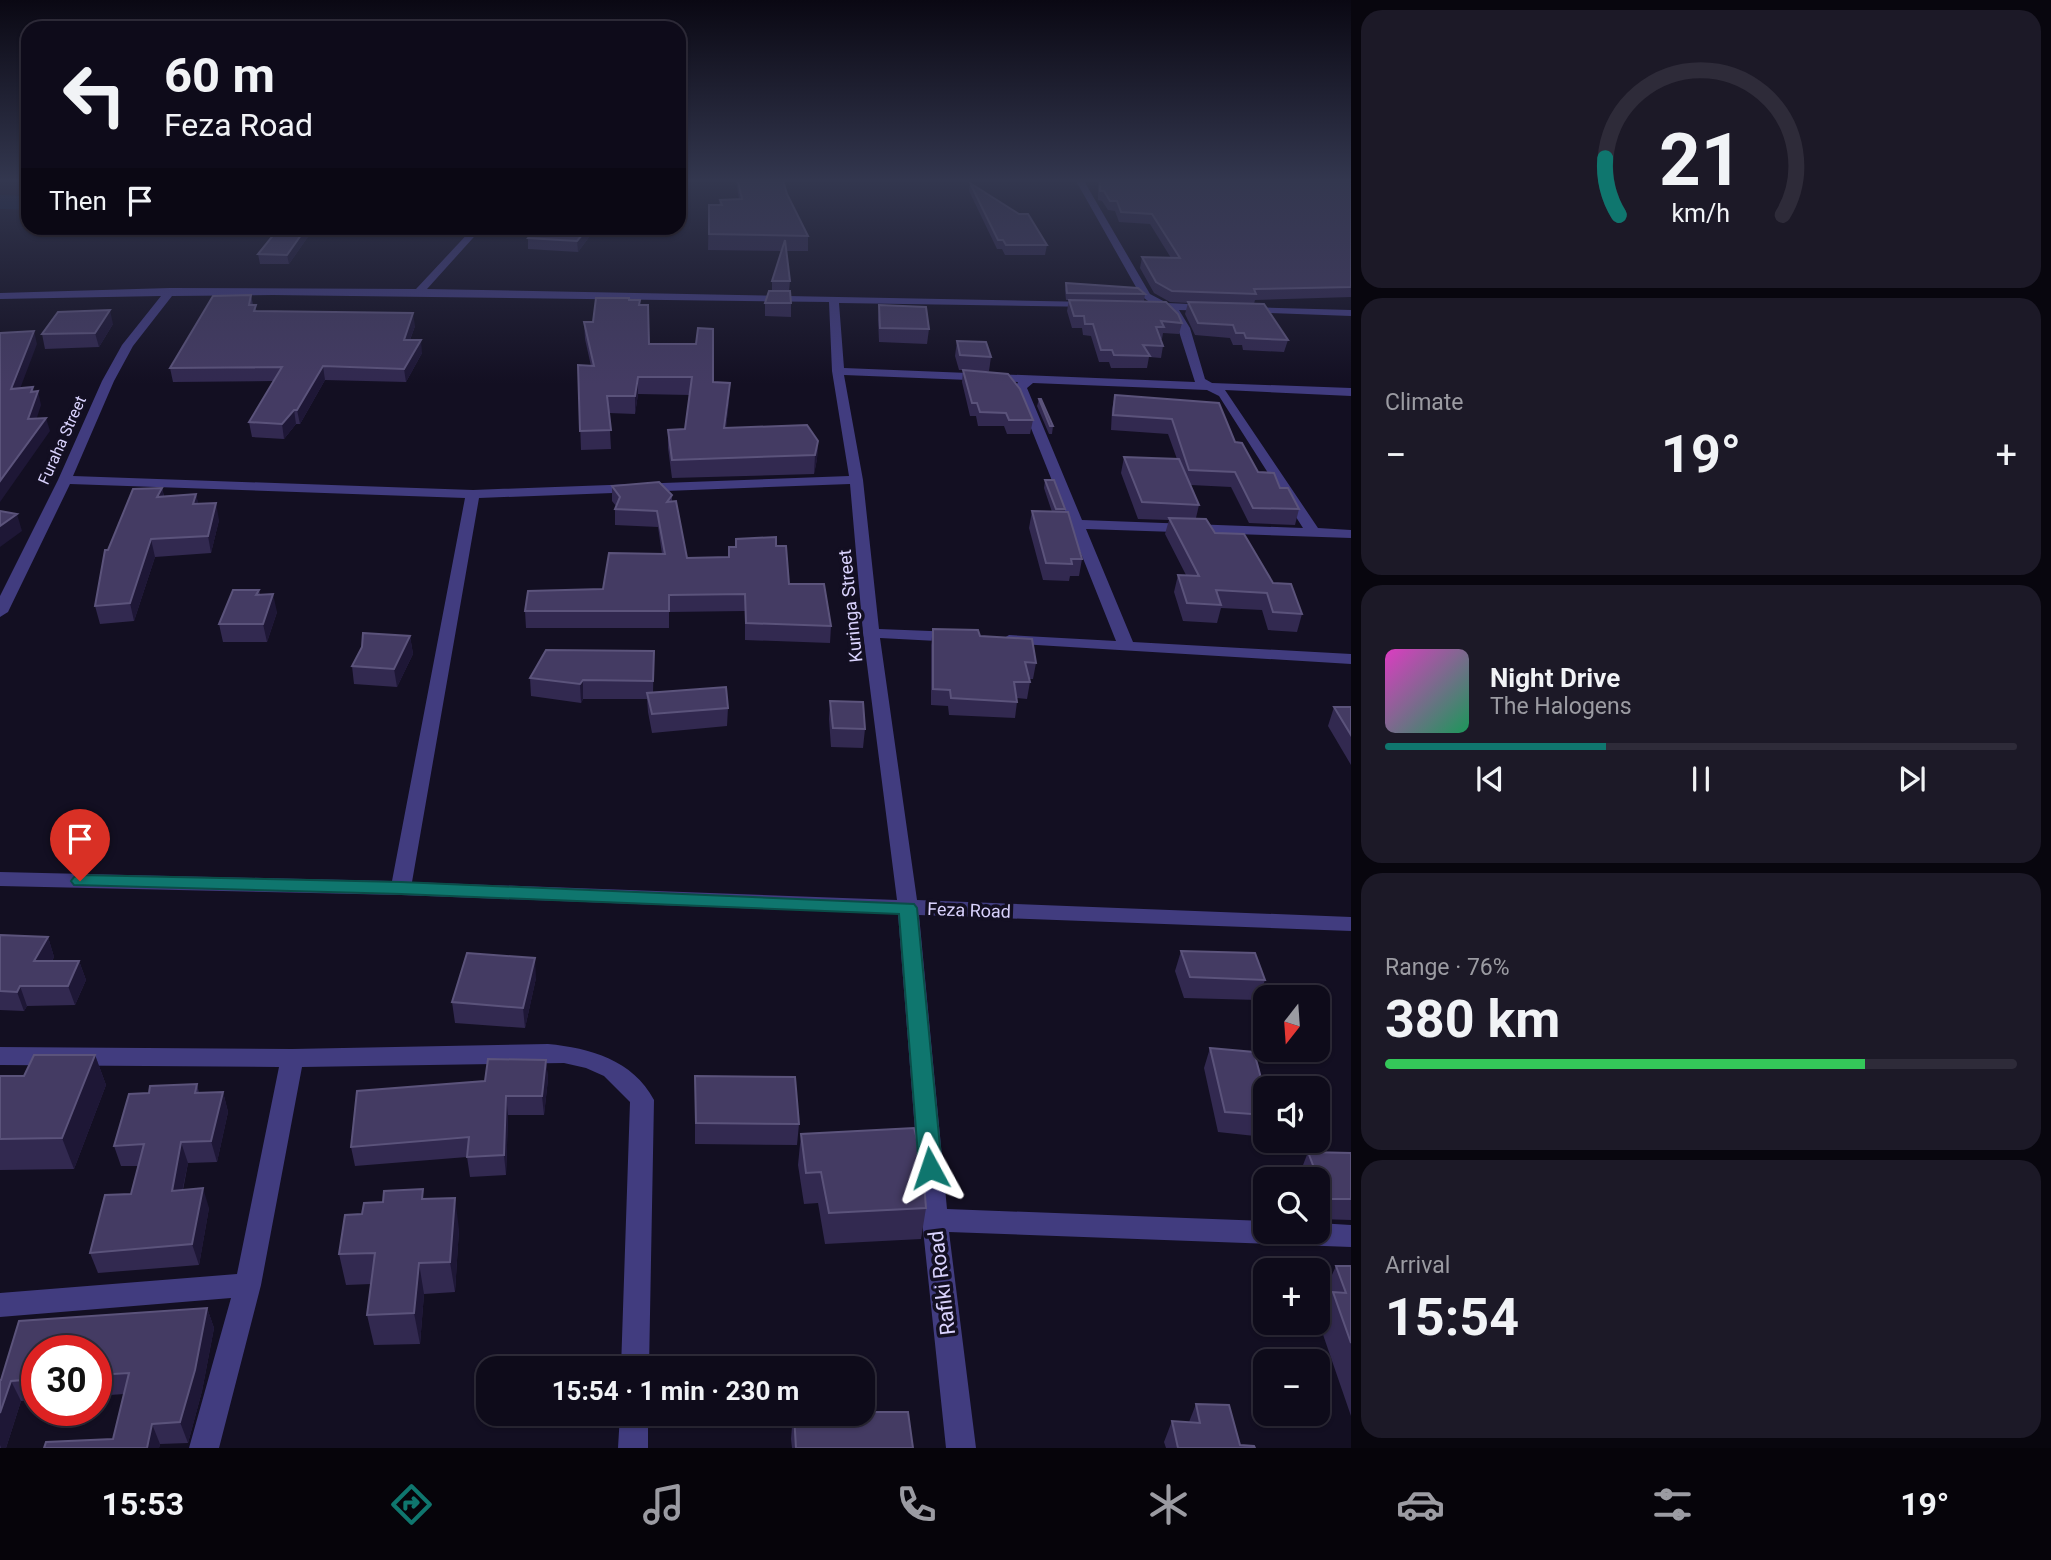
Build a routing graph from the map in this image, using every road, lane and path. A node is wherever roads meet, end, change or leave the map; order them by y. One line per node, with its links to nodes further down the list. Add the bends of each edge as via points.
1 (459, 249): 4 (street)
2 (1119, 249): 9 (street, via 1146,296)
3 (170, 291): 4 (street); 5 (street); 17 (street, Furaha Street, via 128,345 108,381)
4 (419, 292): 6 (street)
5 (0, 296)
6 (834, 300): 7 (street); 13 (street, Kuringa Street)
7 (1108, 306)
8 (1136, 306): 9 (street)
9 (1163, 307): 10 (street); 15 (street, via 1178,314 1200,381)
10 (1217, 309)
11 (1230, 309): 12 (street)
12 (1351, 313)
13 (838, 371): 14 (street); 18 (street, Kuringa Street)
14 (1029, 380): 15 (street); 20 (street, via 1021,388)
15 (1211, 387): 16 (street); 21 (street, via 1223,394)
16 (1351, 392)
17 (65, 480): 19 (street); 23 (street, Furaha Street)
18 (856, 480): 19 (street); 24 (street, Kuringa Street)
19 (473, 494): 28 (street)
20 (1078, 524): 21 (street); 25 (street)
21 (1313, 532): 22 (street)
22 (1351, 534)
23 (0, 612)
24 (871, 633): 25 (street); 29 (street, Kuringa Street)
25 (1126, 645): 26 (street)
26 (1351, 659)
27 (0, 879): 28 (street, Feza Road)
28 (401, 888): 29 (street, Feza Road)
29 (908, 908): 30 (street, Feza Road); 33 (street, Rafiki Road)
30 (1351, 925)
31 (0, 1056): 32 (street)
32 (292, 1058): 35 (street); 37 (street, via 548,1053 577,1055 605,1064 627,1080 642,1100)
33 (935, 1220): 34 (street); 41 (street, Rafiki Road)
34 (1351, 1236)
35 (248, 1285): 36 (street); 39 (street)
36 (0, 1305)
37 (635, 1356)
38 (634, 1426): 40 (street)
39 (204, 1448)
40 (633, 1448)
41 (961, 1448)

